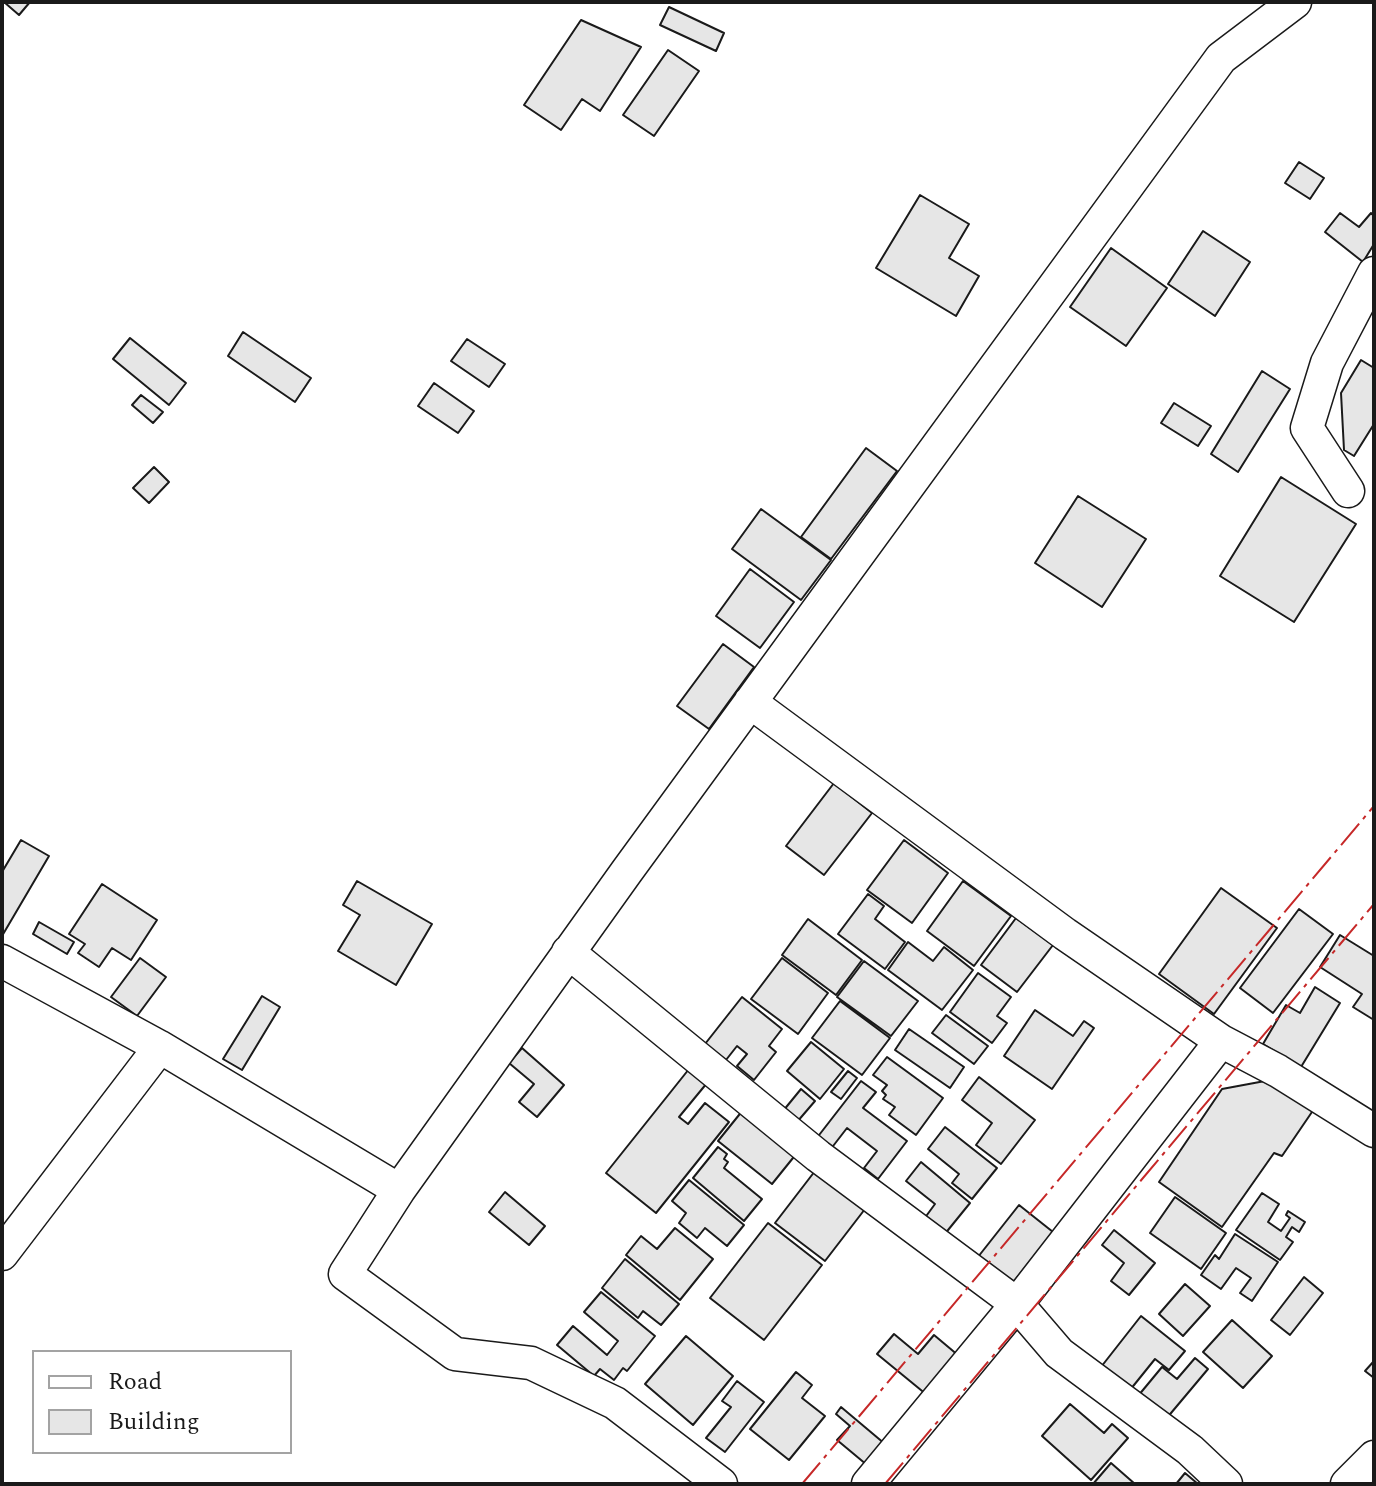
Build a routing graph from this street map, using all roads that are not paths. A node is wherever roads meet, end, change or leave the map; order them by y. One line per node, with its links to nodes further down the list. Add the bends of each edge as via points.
1 (1295, 2): 4 (street, via 1221,58)
2 (1374, 273): 3 (street, via 1327,363 1307,428)
3 (1348, 491)
4 (750, 702): 5 (street); 7 (street, via 1065,934)
5 (568, 952): 10 (street); 12 (street, via 818,1156)
6 (2, 961): 8 (street)
7 (1221, 1041): 9 (street); 12 (street)
8 (160, 1047): 10 (street); 11 (street)
9 (1374, 1131)
10 (399, 1190): 14 (street, via 345,1274 455,1354 531,1363 615,1403)
11 (2, 1254)
12 (1017, 1304): 15 (street); 16 (street, via 1059,1353 1190,1450)
13 (1374, 1457): 17 (street)
14 (721, 1484)
15 (868, 1484)
16 (1226, 1484)
17 (1347, 1484)

